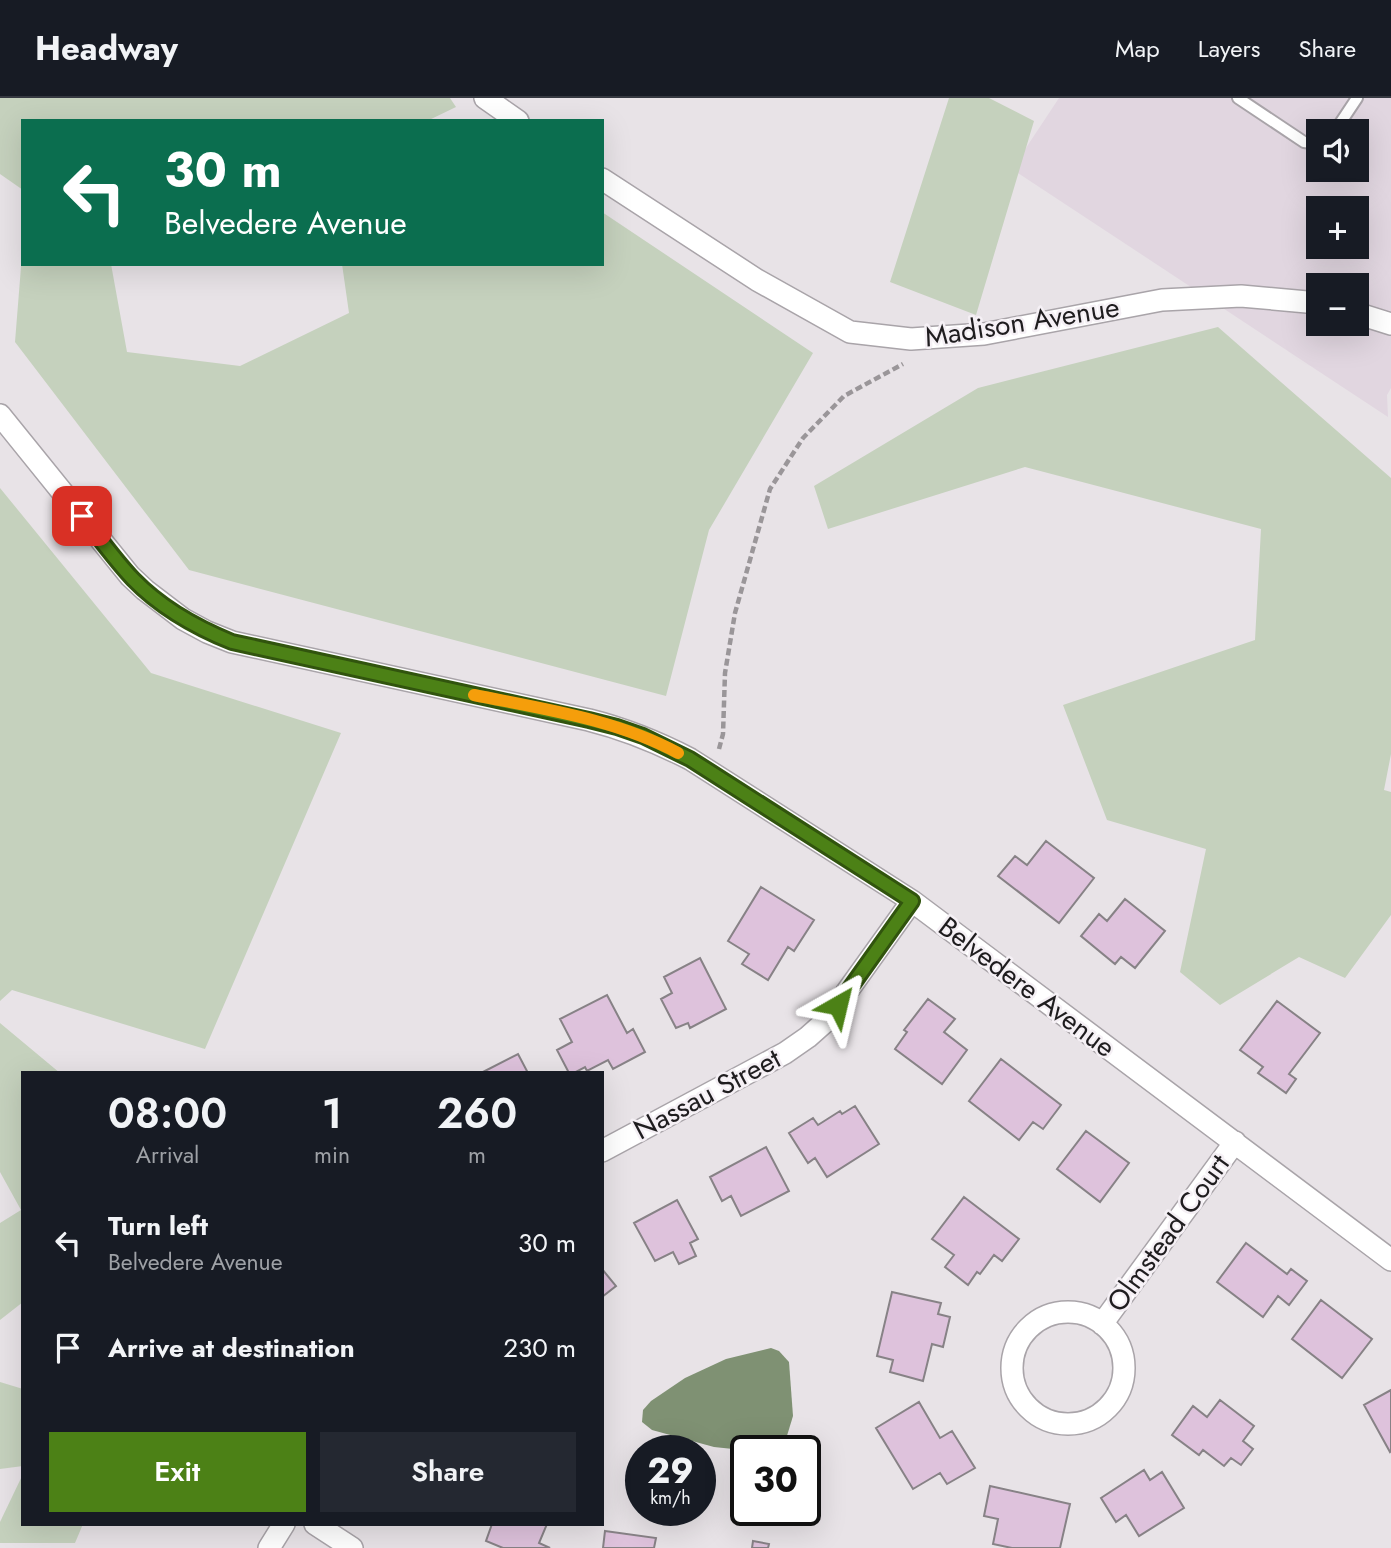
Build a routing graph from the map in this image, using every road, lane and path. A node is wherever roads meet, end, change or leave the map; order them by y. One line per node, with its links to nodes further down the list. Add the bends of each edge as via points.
1 (485, 98): 4 (street)
2 (1238, 98): 6 (lane)
3 (1357, 98): 5 (lane)
4 (515, 119)
5 (1343, 119)
6 (1306, 142)
7 (604, 180): 8 (street, Madison Avenue, via 757,280 850,332 911,339 984,334 1162,300 1241,296)
8 (1306, 302)
9 (1369, 317): 10 (street)
10 (1391, 324)
11 (904, 363): 13 (path, via 844,396 803,438 769,489 735,613 725,673 723,734)
12 (0, 415): 13 (street, Belvedere Avenue, via 130,576 160,603 207,632 232,642 617,727 667,747)
13 (712, 774): 14 (street, Belvedere Avenue)
14 (912, 901): 15 (street, Belvedere Avenue); 16 (street, Nassau Street, via 826,1021 808,1037)
15 (1234, 1142): 17 (street, Belvedere Avenue); 18 (street, Olmstead Court)
16 (604, 1150)
17 (1391, 1260)
18 (1102, 1324): 18 (street, Olmstead Court, via 1075,1313 1060,1313 1023,1334 1012,1361 1012,1376 1023,1402 1034,1413 1046,1420 1075,1424 1102,1413 1112,1403 1123,1376 1123,1361 1112,1334)
19 (283, 1526): 21 (street)
20 (318, 1526): 22 (street)
21 (269, 1548)
22 (352, 1548)

